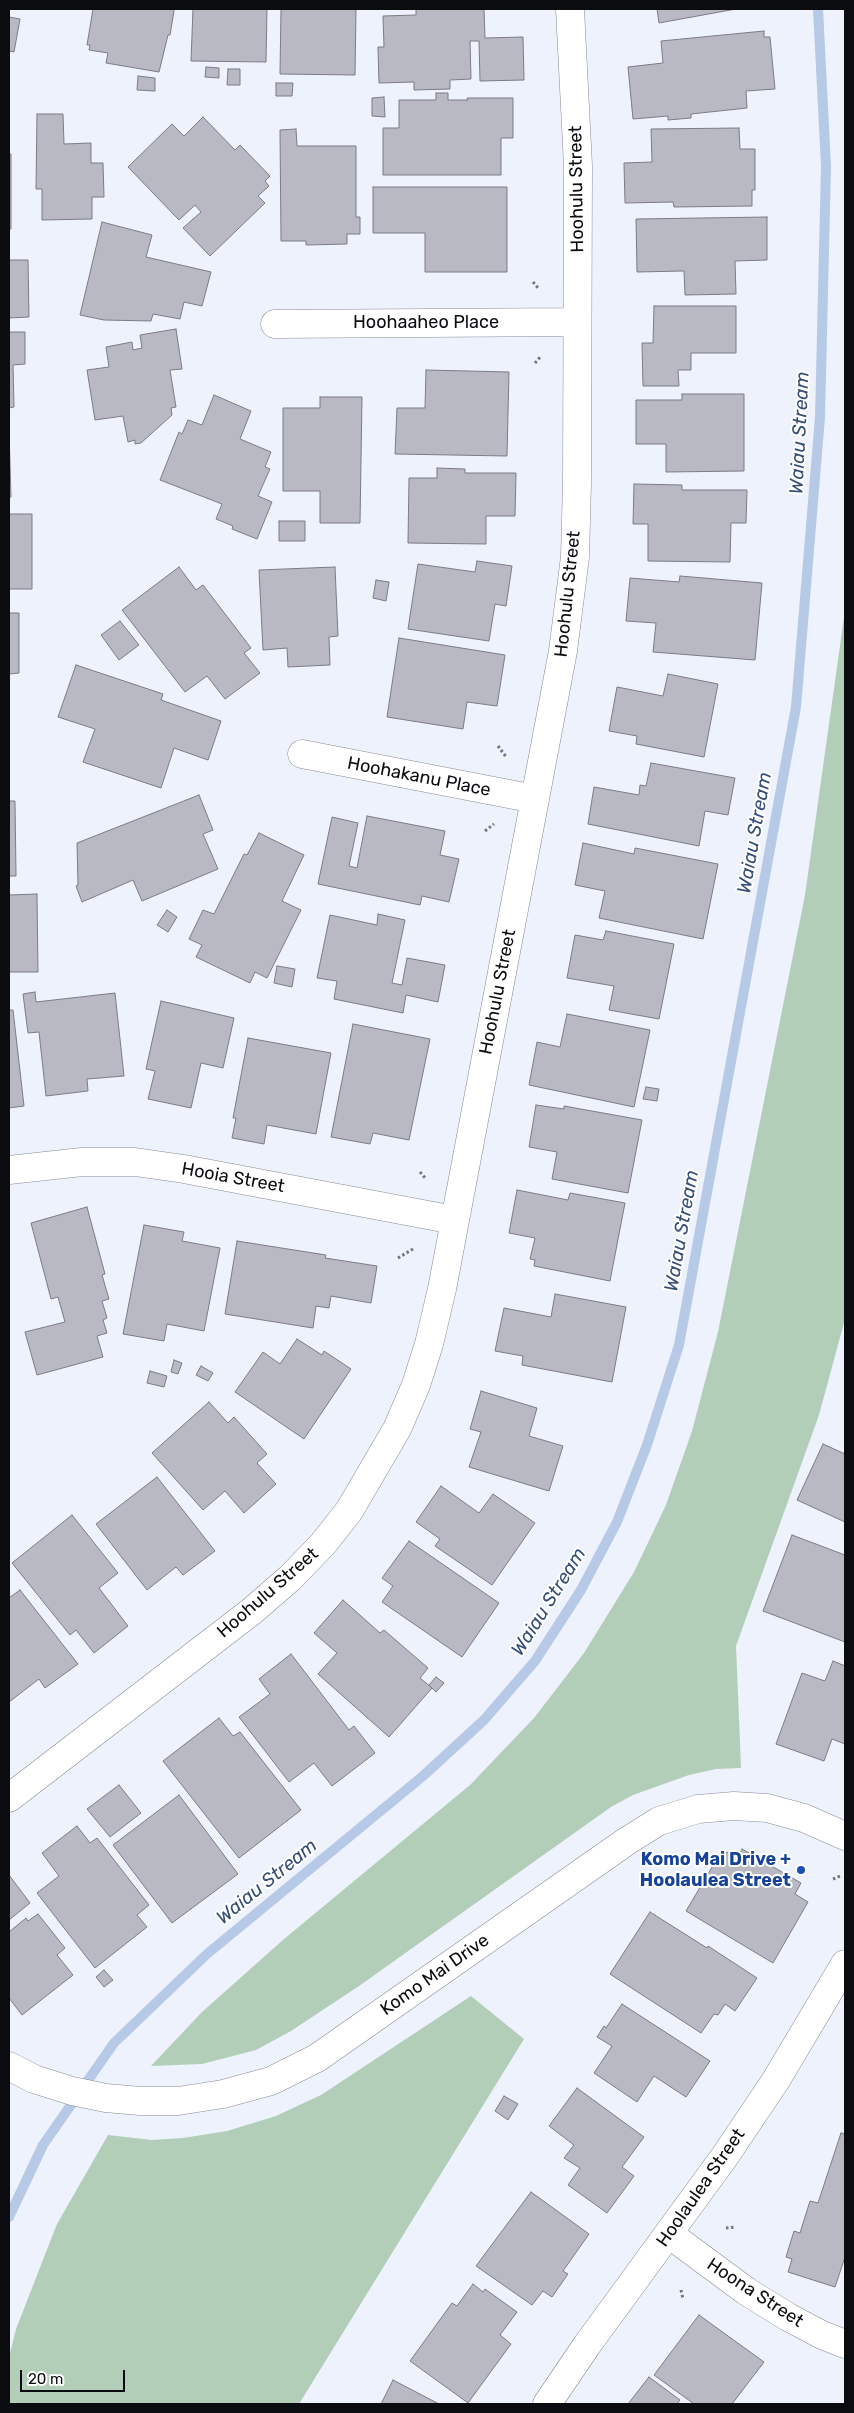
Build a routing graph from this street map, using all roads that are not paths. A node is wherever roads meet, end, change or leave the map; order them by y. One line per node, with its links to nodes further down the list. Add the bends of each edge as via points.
1 (570, 9): 2 (street, Hoohulu Street, via 578,166)
2 (577, 322): 3 (street, Hoohaaheo Place); 5 (street, Hoohulu Street, via 575,557 564,651)
3 (275, 324)
4 (302, 754): 5 (street, Hoohakanu Place)
5 (535, 799): 7 (street, Hoohulu Street)
6 (9, 1170): 7 (street, Hooia Street, via 82,1162 135,1162)
7 (454, 1220): 8 (street, Hoohulu Street, via 429,1344 416,1385 398,1430 349,1511 297,1571 252,1611)
8 (9, 1798)
9 (845, 1836): 11 (street, Komo Mai Drive, via 804,1818 767,1808 698,1809 659,1821 317,2058 270,2081 223,2094 178,2101 106,2098 34,2079)
10 (845, 1964): 12 (street, Hoolaulea Street, via 776,2080)
11 (9, 2066)
12 (669, 2234): 13 (street, Hoona Street, via 746,2291 788,2317); 14 (street, Hoolaulea Street)
13 (845, 2344)
14 (547, 2404)

